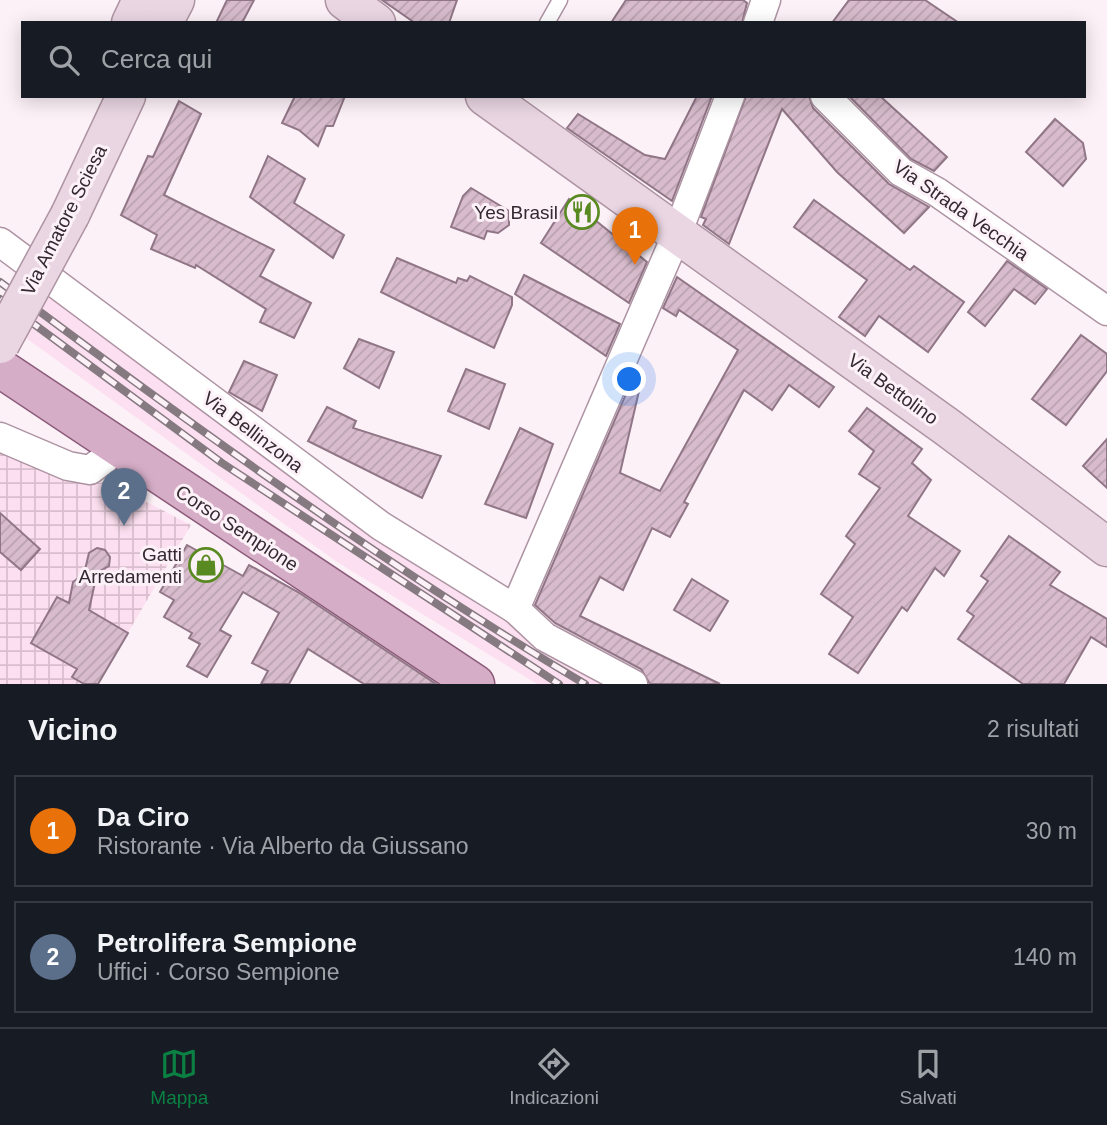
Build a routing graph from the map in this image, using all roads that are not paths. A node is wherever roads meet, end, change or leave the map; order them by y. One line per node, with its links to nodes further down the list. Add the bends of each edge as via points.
1 (142, 0): 7 (street)
2 (175, 0): 8 (street)
3 (345, 0): 9 (street)
4 (379, 0): 10 (street)
5 (560, 0): 11 (lane)
6 (766, 0): 12 (street)
7 (132, 21)
8 (164, 21)
9 (373, 21)
10 (397, 21)
11 (548, 21)
12 (759, 21)
13 (96, 98): 18 (street, Via Amatore Sciesa)
14 (125, 98): 18 (street, Via Amatore Sciesa)
15 (729, 98): 19 (street)
16 (827, 98): 22 (street, Via Strada Vecchia, via 901,172 937,192)
17 (497, 100): 19 (street, Via Bettolino)
18 (58, 209): 21 (street, Via Amatore Sciesa); 23 (street, Via Amatore Sciesa, bridge)
19 (677, 234): 27 (street, Via Bettolino); 28 (street)
20 (0, 242): 28 (street, Via Bellinzona, via 382,526)
21 (0, 291)
22 (1107, 311)
23 (0, 344)
24 (0, 368): 26 (main road, Corso Sempione)
25 (0, 437): 26 (street, via 68,466 90,470)
26 (118, 449): 29 (main road, Corso Sempione)
27 (1107, 547)
28 (515, 609): 30 (street, Via Bellinzona, via 545,637)
29 (475, 684)
30 (632, 684)

